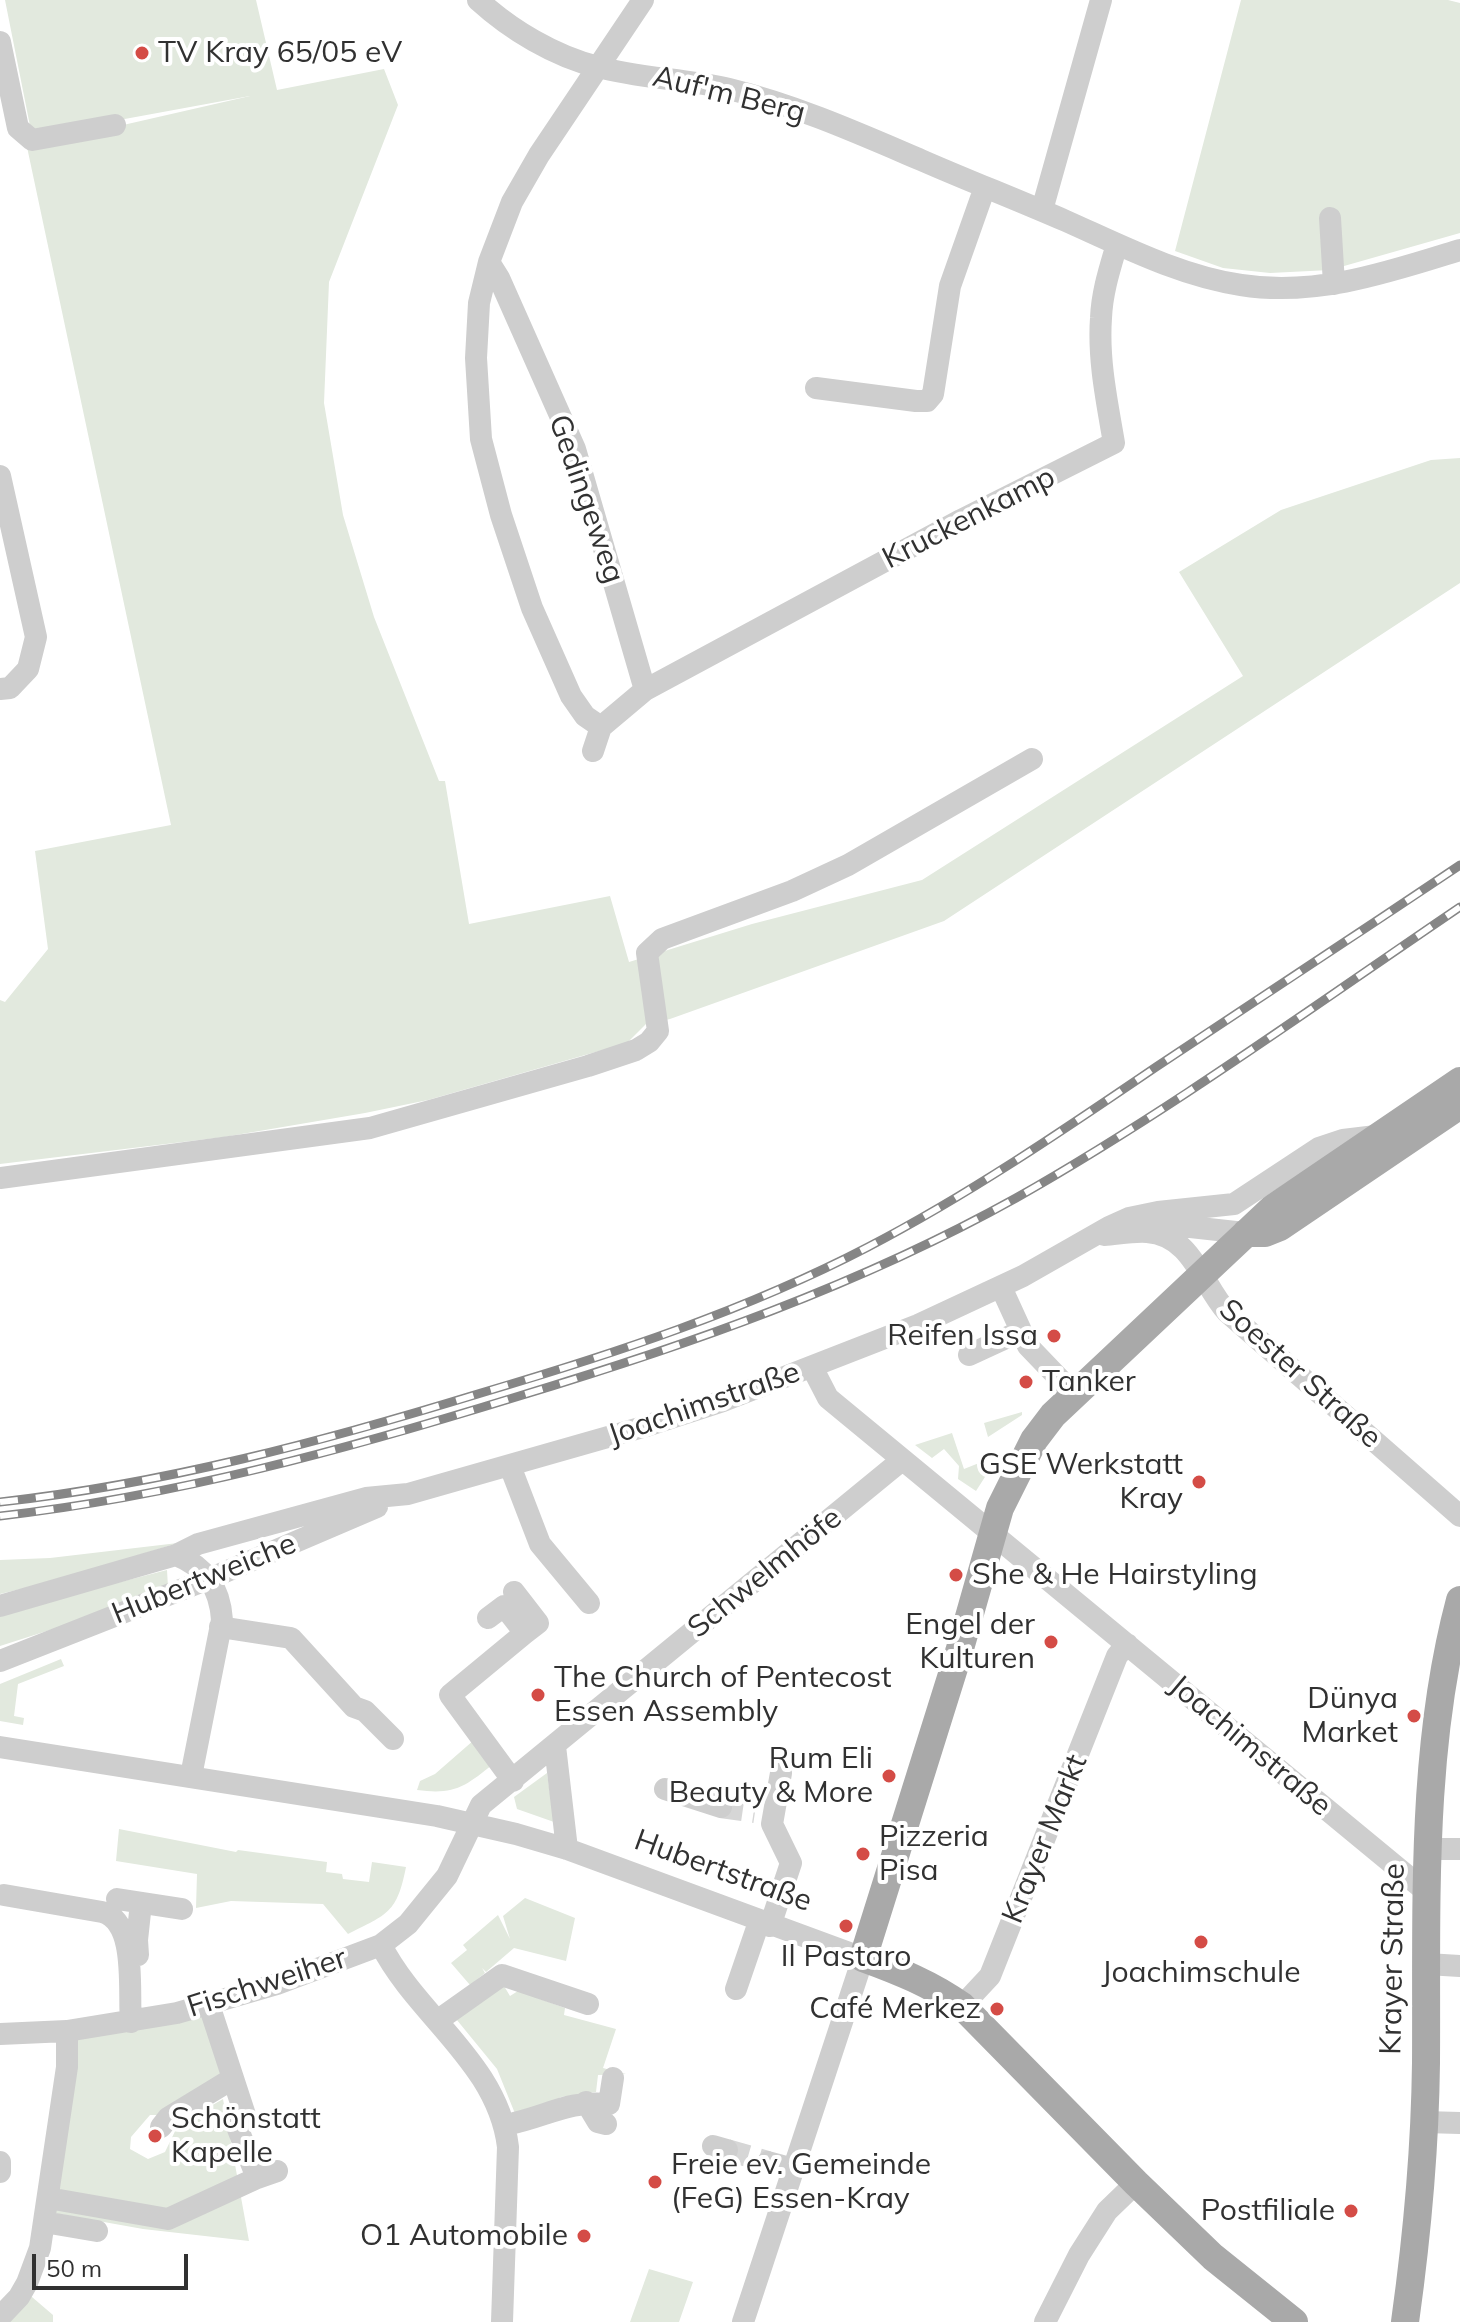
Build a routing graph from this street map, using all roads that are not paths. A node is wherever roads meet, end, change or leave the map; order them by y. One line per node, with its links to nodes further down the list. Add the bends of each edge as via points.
1 (478, 0): 5 (street, Auf'm Berg, via 499,20 564,57)
2 (643, 0): 5 (street)
3 (1101, 0): 8 (street)
4 (0, 42): 6 (street, via 18,128 32,140)
5 (599, 68): 7 (street, Auf'm Berg, via 678,78 781,104); 12 (street, via 512,202)
6 (115, 125)
7 (985, 187): 8 (street, Auf'm Berg); 14 (street, via 950,286 933,394 927,401 916,401)
8 (1042, 210): 10 (street, Auf'm Berg)
9 (1330, 218): 13 (street)
10 (1117, 244): 13 (street, Auf'm Berg, via 1209,279 1276,288); 17 (street, Kruckenkamp, via 1101,316 1104,385 1114,443)
11 (1460, 250): 13 (street, Auf'm Berg)
12 (489, 262): 17 (street, Gedingeweg, via 575,449); 18 (street, via 479,303 476,358 481,439 532,608 571,696)
13 (1334, 284)
14 (816, 388)
15 (0, 476): 16 (street, via 36,637 28,669 10,688)
16 (0, 689)
17 (645, 690): 18 (street)
18 (601, 727): 19 (street)
19 (593, 751)
20 (1032, 759): 24 (street, via 848,865 662,939 647,953 658,1031 636,1050 370,1128)
21 (1460, 1081): 23 (main road)
22 (1460, 1105): 25 (main road, via 1280,1227)
23 (1377, 1136): 25 (main road); 26 (street, Soester Straße, via 1319,1148 1234,1204 1129,1218)
24 (0, 1178)
25 (1245, 1233): 26 (street, Soester Straße, via 1164,1222); 27 (main road)
26 (1098, 1235): 27 (street, Soester Straße, via 1165,1236 1187,1252); 28 (street, Soester Straße)
27 (1202, 1275): 32 (main road); 36 (street, Soester Straße, via 1227,1312)
28 (1001, 1287): 29 (street); 31 (street, Soester Straße)
29 (1021, 1331): 30 (street); 32 (street, via 1028,1346)
30 (969, 1355)
31 (812, 1367): 33 (street, Joachimstraße, via 828,1398); 34 (street, Joachimstraße, via 683,1414)
32 (1075, 1395): 37 (main road, via 1034,1440)
33 (902, 1460): 37 (street, Joachimstraße); 51 (street, Schwelmhöfe)
34 (510, 1466): 35 (street, Joachimstraße); 41 (street, via 540,1544)
35 (408, 1494): 38 (street, Joachimstraße, via 366,1498 198,1544); 39 (street, Hubertweiche)
36 (1460, 1516)
37 (992, 1535): 47 (street, Joachimstraße); 69 (main road, via 903,1835 882,1926)
38 (176, 1555): 39 (street); 42 (street, Joachimstraße)
39 (211, 1578): 45 (street, via 221,1603); 48 (street, Hubertweiche)
40 (514, 1592): 46 (street, via 538,1623)
41 (589, 1603)
42 (0, 1606)
43 (1459, 1610): 49 (main road, Krayer Straße)
44 (488, 1618): 46 (street, via 504,1606)
45 (220, 1627): 50 (street, via 291,1638 354,1707); 54 (street)
46 (525, 1633): 55 (street, via 450,1695)
47 (1127, 1644): 62 (street, Joachimstraße); 73 (street, Krayer Markt, via 1117,1656 990,1976)
48 (0, 1661)
49 (1451, 1679): 60 (main road, Krayer Straße, via 1432,1772)
50 (393, 1739)
51 (555, 1746): 55 (street, Schwelmhöfe); 59 (street)
52 (0, 1747): 54 (street, Hubertstraße)
53 (781, 1773): 67 (street, via 764,1814 791,1863)
54 (191, 1776): 58 (street, Hubertstraße)
55 (513, 1781): 58 (street, Schwelmhöfe, via 481,1805)
56 (665, 1789): 57 (street)
57 (721, 1807)
58 (470, 1823): 59 (street, Hubertstraße); 68 (street, Fischweiher, via 447,1876 408,1924)
59 (567, 1849): 67 (street, Hubertstraße)
60 (1429, 1849): 61 (street); 62 (main road, Krayer Straße)
61 (1460, 1849)
62 (1428, 1893): 70 (main road, Krayer Straße)
63 (4, 1895): 76 (street, via 110,1914 126,1937)
64 (117, 1899): 65 (street)
65 (141, 1903): 66 (street); 76 (street)
66 (182, 1909)
67 (764, 1924): 69 (street, Hubertstraße); 72 (street)
68 (381, 1945): 75 (street, Fischweiher); 77 (street)
69 (863, 1958): 73 (main road, Hubertstraße); 90 (street)
70 (1427, 1964): 71 (street); 83 (main road, Krayer Straße)
71 (1460, 1966)
72 (736, 1989)
73 (963, 1995): 92 (main road, Hubertstraße)
74 (588, 2004): 77 (street, via 502,1975)
75 (209, 2005): 76 (street, Fischweiher); 81 (street)
76 (140, 2021): 78 (street, Fischweiher)
77 (437, 2021): 86 (street, via 491,2090)
78 (67, 2031): 79 (street, Fischweiher); 93 (street, via 67,2067)
79 (0, 2034)
80 (613, 2078): 82 (street, via 609,2104)
81 (232, 2079): 87 (street); 93 (street, via 245,2115 236,2124 267,2175 168,2219)
82 (586, 2102): 85 (street, via 598,2122); 86 (street)
83 (1424, 2122): 84 (street); 96 (main road, Krayer Straße)
84 (1460, 2123)
85 (606, 2124)
86 (505, 2125): 99 (street)
87 (161, 2127)
88 (0, 2162): 91 (street)
89 (768, 2162): 90 (street)
90 (794, 2169): 100 (street)
91 (0, 2172)
92 (1136, 2183): 98 (main road, Hubertstraße, via 1213,2257); 101 (street, via 1107,2211)
93 (48, 2198): 94 (street)
94 (44, 2222): 95 (street); 97 (street, via 27,2283)
95 (97, 2231)
96 (1406, 2310): 102 (main road)
97 (0, 2317)
98 (1293, 2320)
99 (502, 2322)
100 (743, 2322)
101 (1045, 2322)
102 (1384, 2322)

